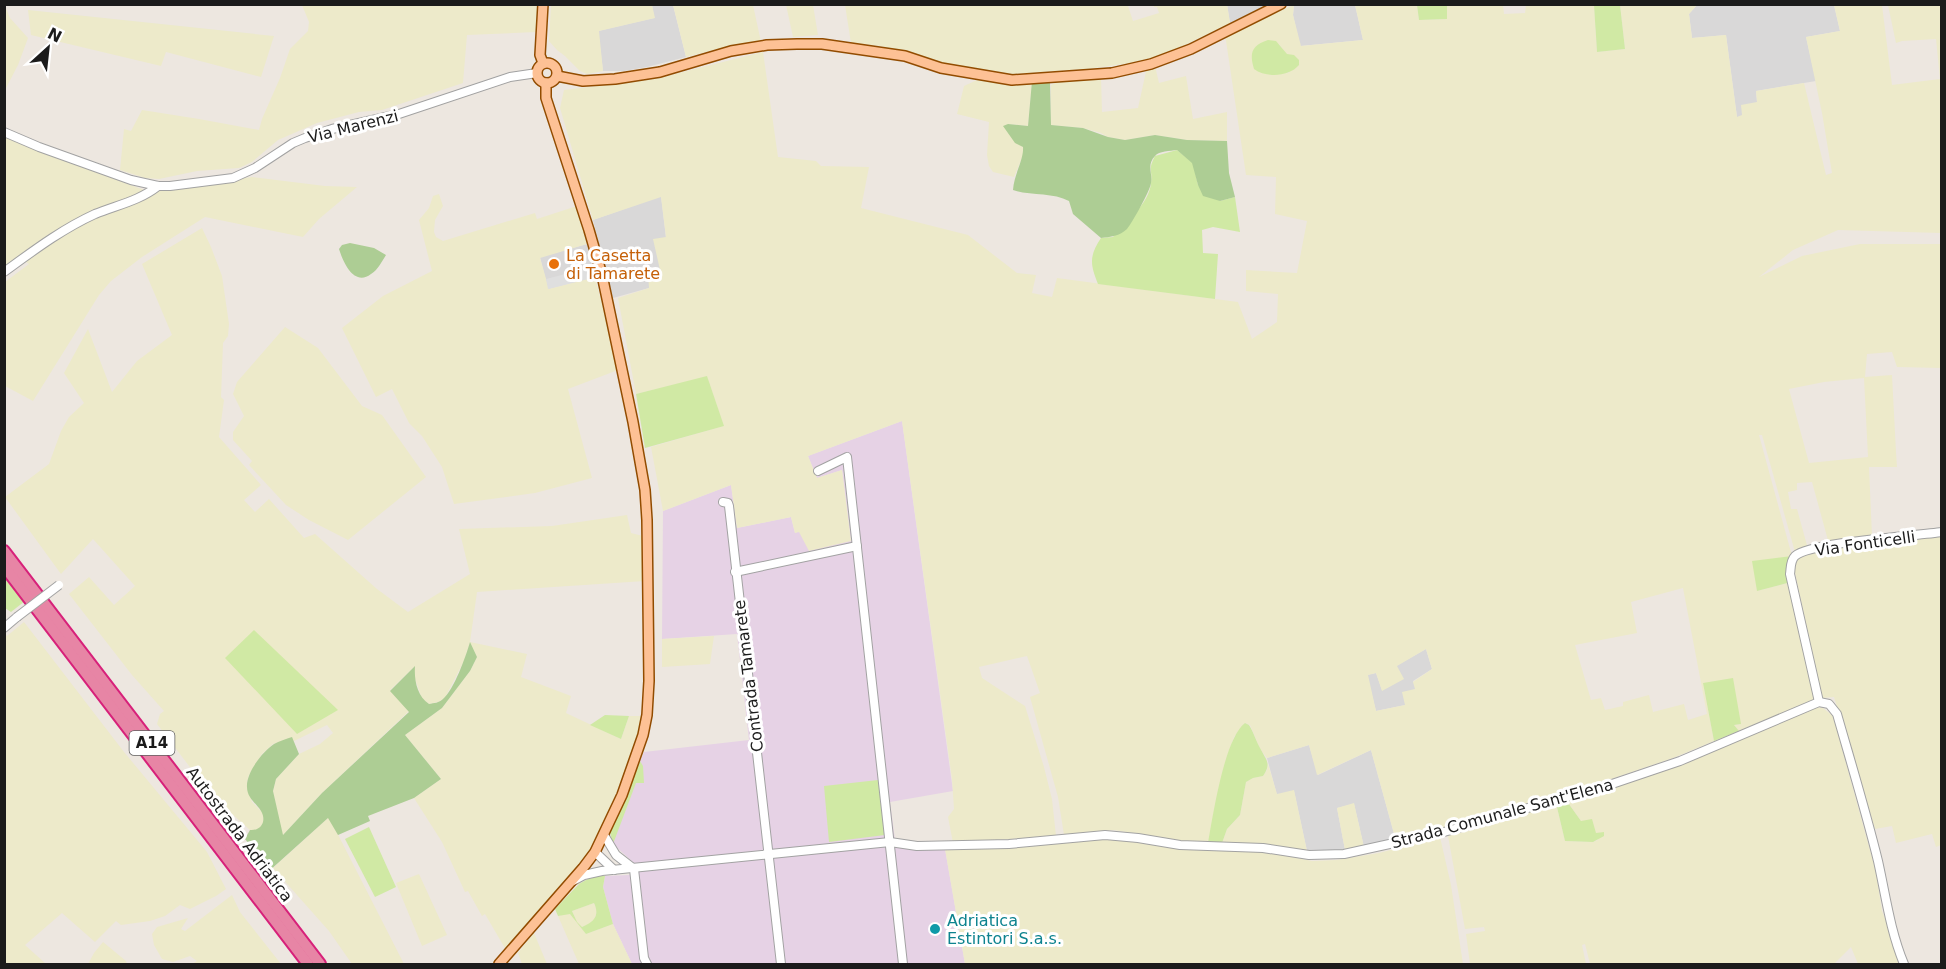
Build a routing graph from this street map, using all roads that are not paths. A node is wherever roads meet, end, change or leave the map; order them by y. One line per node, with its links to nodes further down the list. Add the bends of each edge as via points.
1 (543, 4): 3 (main road)
2 (1281, 4): 5 (main road, via 1191,49 1151,64 1112,72 1012,80 941,68 905,56 796,44 731,51 660,72 615,79 583,81)
3 (543, 63): 4 (main road); 5 (main road, via 555,67)
4 (537, 73): 6 (main road, via 539,80); 8 (street, Via Marenzi, via 510,77 399,114 305,138 232,178)
5 (557, 76): 6 (main road)
6 (546, 83): 20 (main road, via 546,98 602,275 645,490 647,715 622,795)
7 (4, 132): 8 (street, Via Marenzi, via 131,180)
8 (158, 186): 9 (street, via 146,196 63,231)
9 (4, 272)
10 (818, 471): 13 (street, via 848,457)
11 (723, 502): 16 (street, Contrada Tamarete, via 729,506)
12 (1941, 532): 19 (street, Via Fonticelli, via 1827,547 1795,557 1790,574)
13 (857, 546): 16 (street); 21 (street)
14 (6, 552): 29 (highway, Autostrada Adriatica / A14)
15 (4, 566): 28 (highway, Autostrada Adriatica / A14)
16 (735, 572): 23 (street, Contrada Tamarete)
17 (59, 585): 18 (street, bridge)
18 (4, 628)
19 (1819, 702): 21 (street, Strada Comunale Sant'Elena, via 1680,761 1612,784 1444,832 1344,854 1180,845 1105,835 1009,844 917,846); 34 (street, via 1829,704 1837,714)
20 (604, 835): 22 (main road); 24 (street)
21 (890, 842): 23 (street, Strada Comunale Sant'Elena); 33 (street)
22 (595, 852): 24 (street); 26 (street); 27 (main road)
23 (769, 854): 25 (street, Strada Comunale Sant'Elena); 32 (street, Contrada Tamarete)
24 (616, 855): 25 (street)
25 (634, 869): 26 (street, Strada Comunale Sant'Elena); 31 (street)
26 (614, 870): 27 (street, Strada Comunale Sant'Elena)
27 (572, 881): 30 (main road)
28 (308, 964)
29 (320, 964)
30 (499, 964)
31 (647, 964)
32 (781, 964)
33 (903, 964)
34 (1904, 964)

